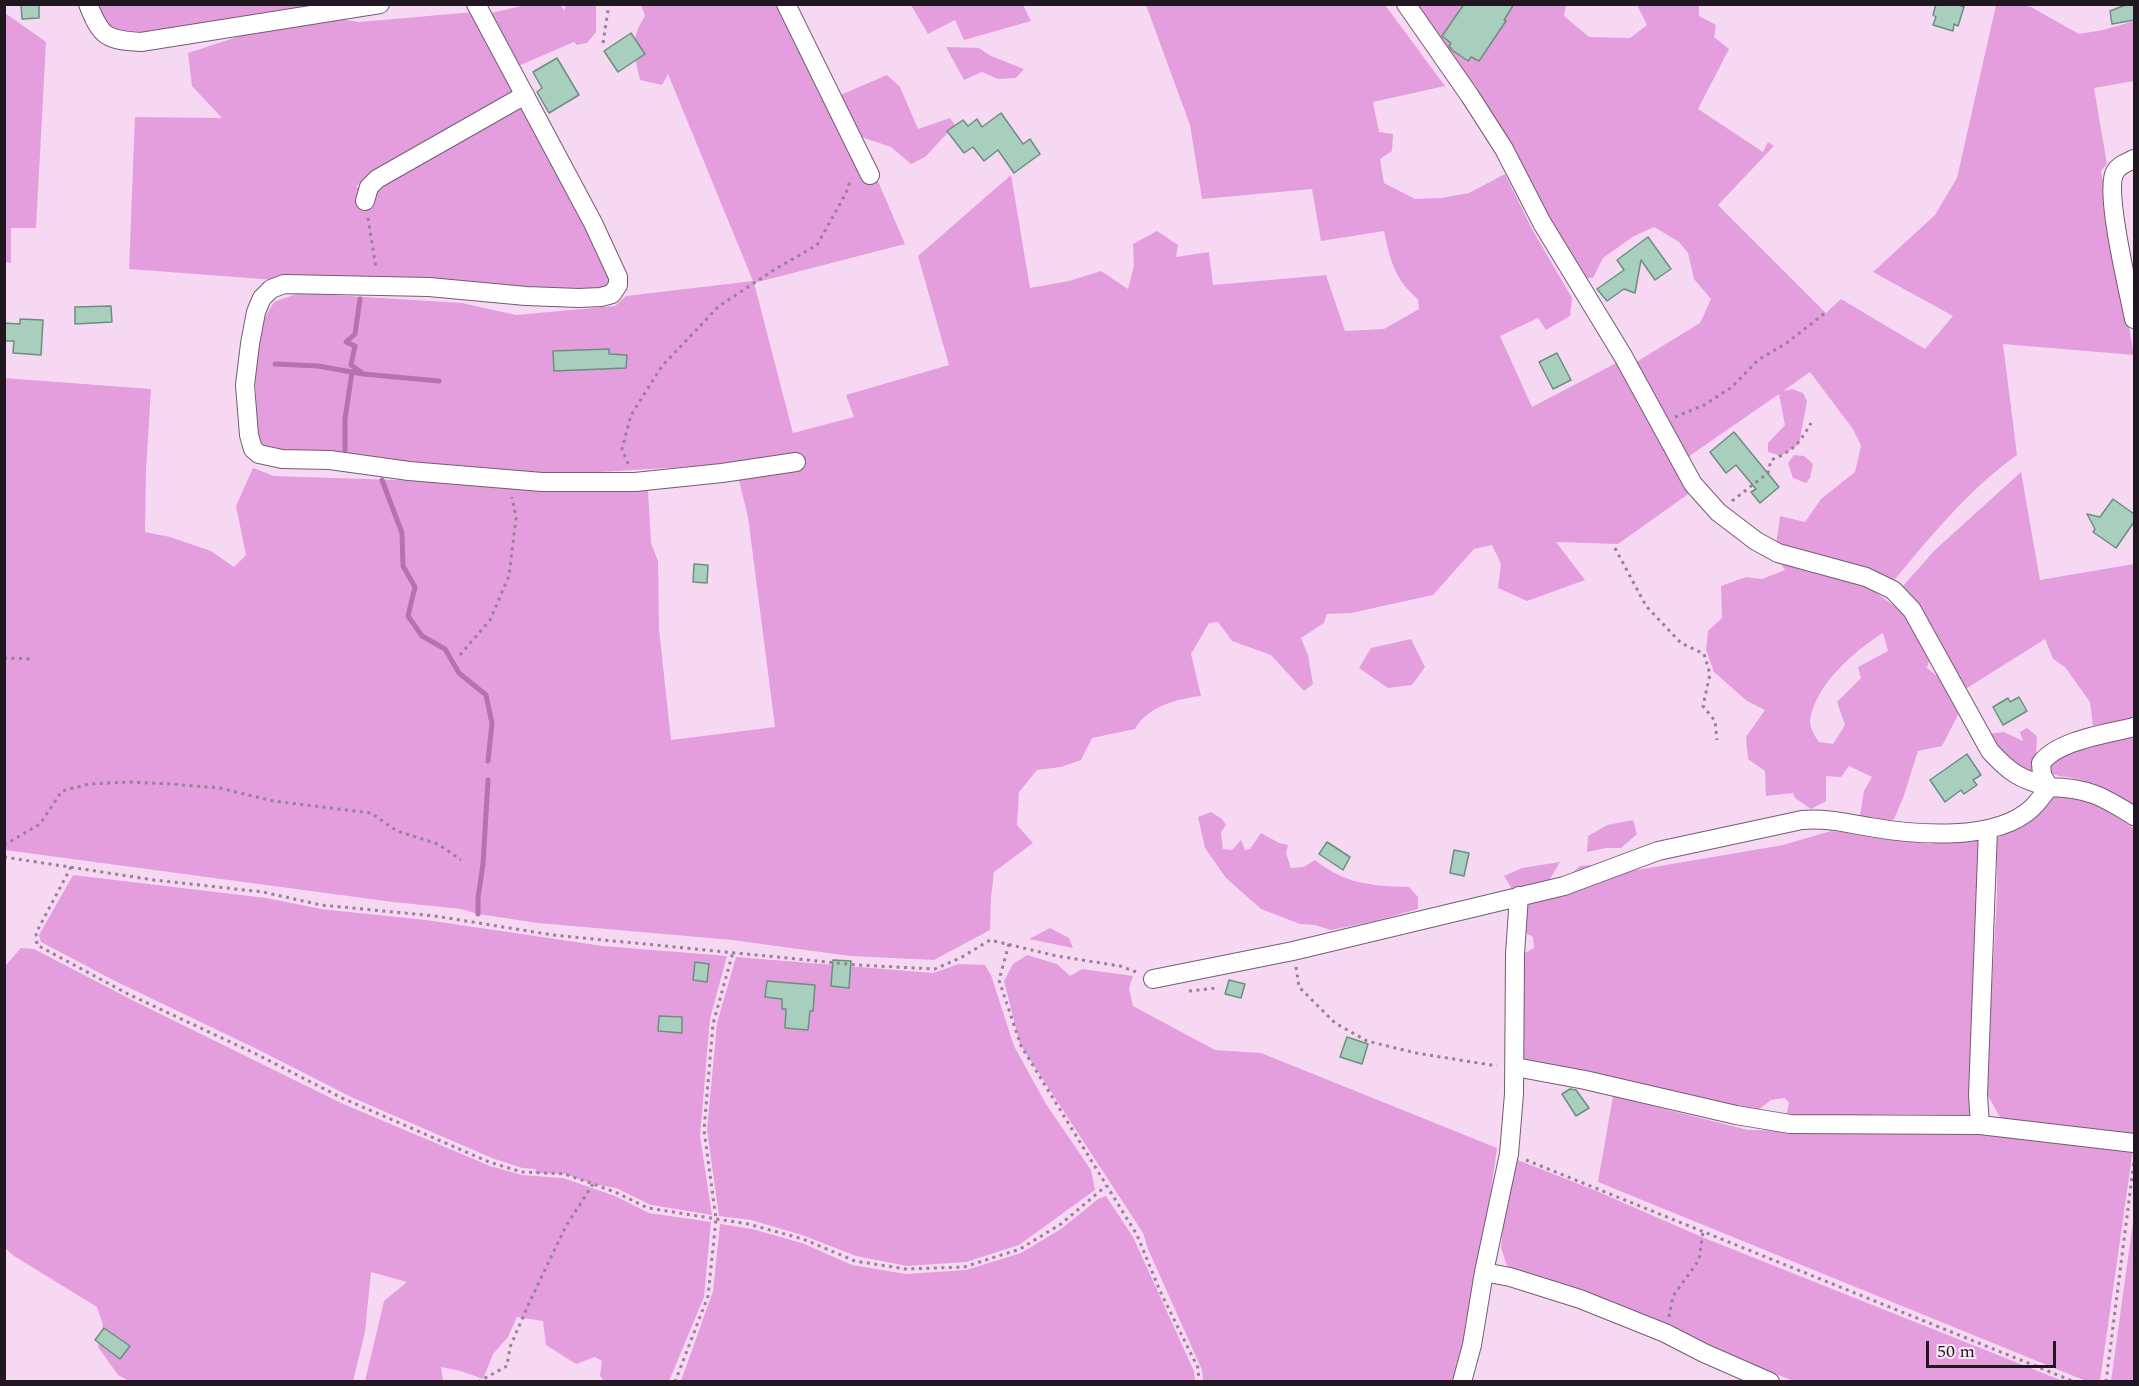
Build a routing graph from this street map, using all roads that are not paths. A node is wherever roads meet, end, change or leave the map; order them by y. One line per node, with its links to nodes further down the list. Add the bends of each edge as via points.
1 (88, 4): 2 (street, via 103,33 118,41 141,42)
2 (380, 4)
3 (476, 4): 6 (street)
4 (786, 4): 8 (street)
5 (1406, 4): 13 (street, via 1504,149 1542,223 1623,356 1693,484 1718,512 1778,553 1866,577 1893,590 1918,619 1990,751 2007,769)
6 (525, 95): 9 (street, via 377,179 369,187); 11 (street, via 610,257 618,277 612,294 579,298 429,286 284,284 262,298 256,312 245,384 253,449 282,459 330,460 508,480 635,482)
7 (2134, 159): 10 (street, via 2116,170 2112,183 2118,242)
8 (866, 168)
9 (365, 201)
10 (2134, 319)
11 (796, 462)
12 (2134, 727): 13 (street, via 2048,754 2041,763)
13 (2049, 787): 14 (street, via 2085,790); 15 (street, via 2031,809)
14 (2134, 816)
15 (1988, 829): 16 (street, via 1927,835 1823,818 1802,820 1658,851 1564,886); 19 (street)
16 (1519, 896): 17 (street, via 1293,951); 18 (street)
17 (1153, 979)
18 (1515, 1067): 19 (street, via 1736,1116 1790,1124); 21 (street, via 1509,1154)
19 (1980, 1125): 20 (street)
20 (2134, 1143)
21 (1484, 1272): 22 (street); 23 (street, via 1580,1299)
22 (1462, 1382)
23 (1770, 1382)

